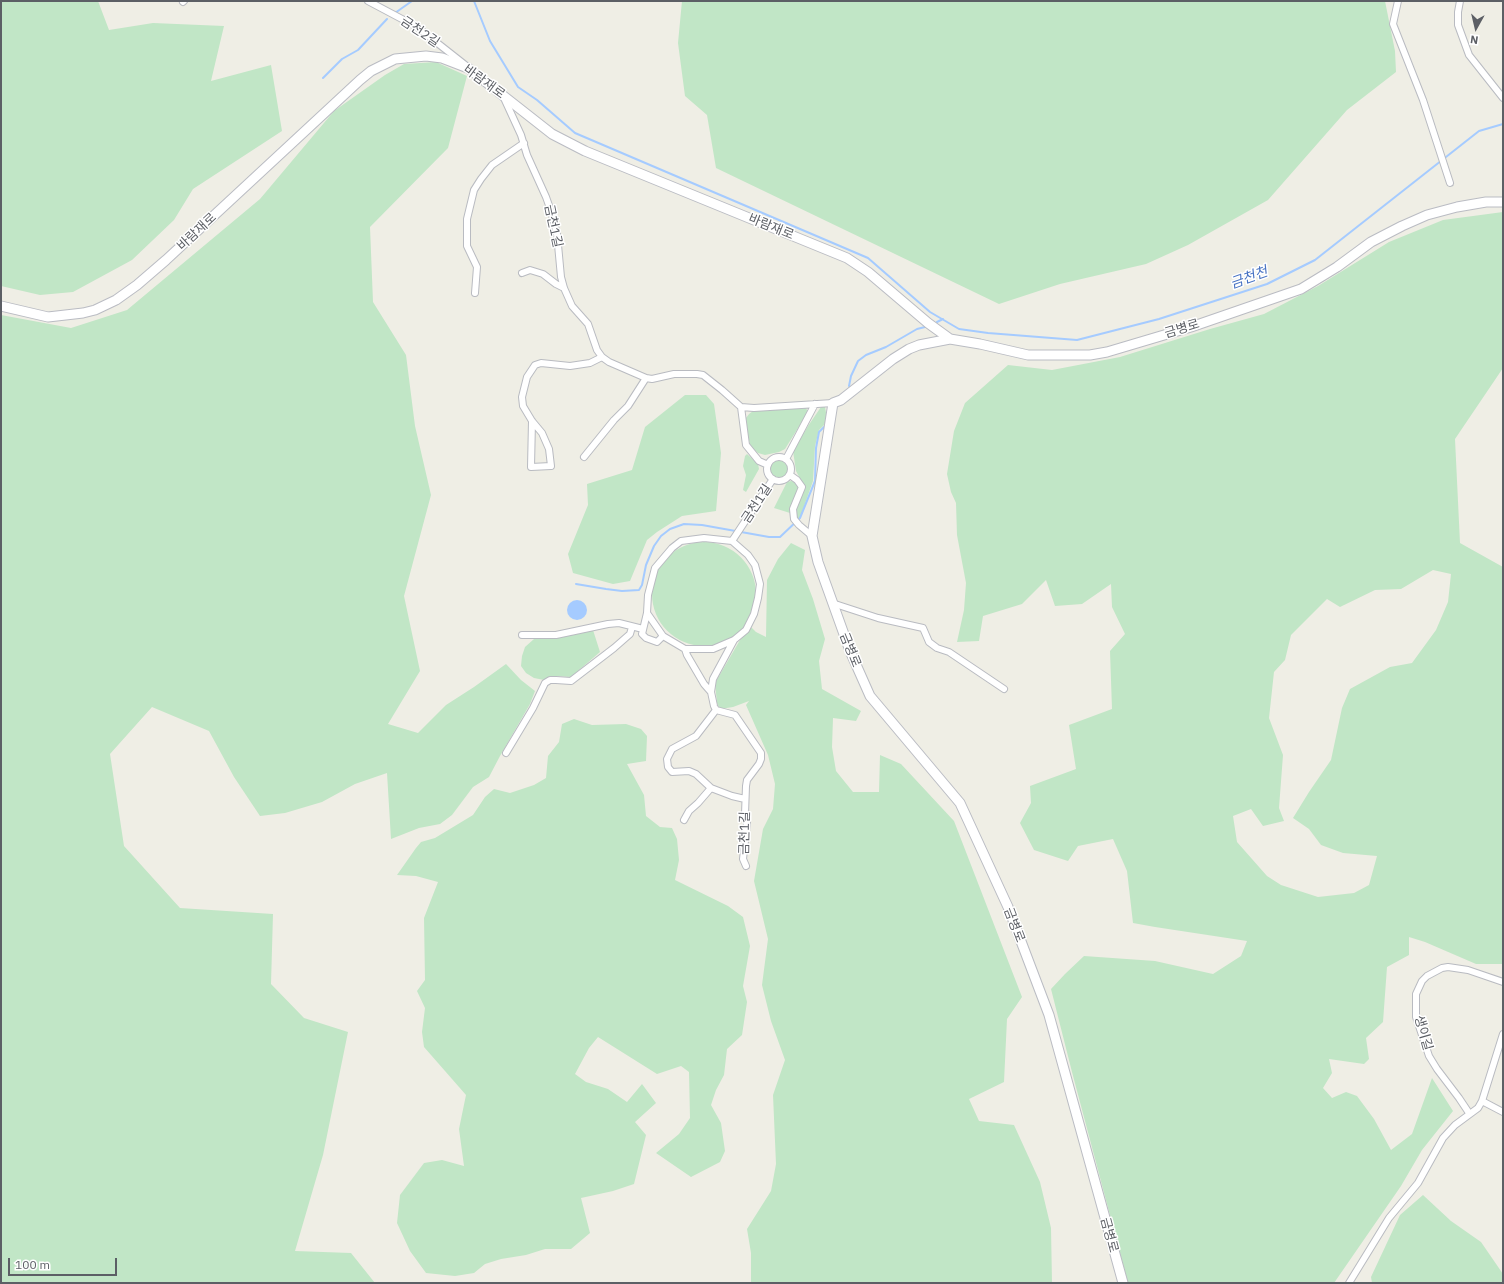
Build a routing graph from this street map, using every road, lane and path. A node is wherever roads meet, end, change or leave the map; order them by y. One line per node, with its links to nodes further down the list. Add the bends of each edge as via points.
1 (368, 1): 4 (street, 금천2길, via 417,27)
2 (1398, 1): 8 (street, via 1393,24)
3 (1460, 1): 6 (street, via 1458,25 1469,55)
4 (468, 68): 5 (street, 바람재로); 13 (street, 바람재로, via 442,58 426,56 394,59 371,71 166,260 116,300 95,310 48,317)
5 (502, 94): 7 (street, 금천1길); 14 (street, 바람재로, via 552,134 585,151 847,258)
6 (1503, 98)
7 (524, 143): 11 (street, 금천1길, via 551,211 557,234); 12 (street, via 492,165 474,190 467,219 467,246 478,266)
8 (1450, 183)
9 (1503, 202): 14 (street, 금병로, via 1478,203 1427,215 1371,242 1337,267 1300,289 1191,327 1107,352 1090,355 1028,355)
10 (522, 273): 11 (street, via 530,270 543,274)
11 (564, 288): 15 (street, 금천1길, via 572,306 588,324)
12 (475, 293)
13 (1, 306)
14 (950, 339): 17 (street, 금병로, via 908,349)
15 (602, 357): 16 (street); 20 (street, via 590,363 576,365 535,365 527,377 522,397 523,406)
16 (646, 378): 19 (street, via 674,374 703,375); 21 (street, via 628,406)
17 (837, 401): 18 (street); 26 (street, 금병로)
18 (815, 404): 19 (street); 22 (street)
19 (742, 407): 23 (street, via 746,445 759,461)
20 (532, 421): 20 (street, via 531,467 551,466 545,438)
21 (584, 458)
22 (786, 459): 23 (street, via 775,458); 24 (street, via 790,464)
23 (768, 465): 25 (street, via 768,473)
24 (790, 475): 25 (street, via 780,481); 26 (street, via 802,488 793,509 794,519)
25 (773, 479): 27 (street, 금천1길)
26 (812, 536): 28 (street, 금병로)
27 (734, 539): 29 (street, via 691,539 672,548 655,568 648,595); 34 (street, via 755,565 760,584 754,614 746,630)
28 (832, 603): 36 (street, via 878,618 923,628 929,642 949,652); 49 (street, 금병로, via 870,696 960,803 1008,908 1049,1015)
29 (647, 613): 31 (street); 33 (street)
30 (632, 627): 31 (street); 32 (street, via 619,623 556,635); 39 (street, via 630,634 571,681 550,680 545,683 534,708)
31 (643, 629): 33 (street, via 642,634 646,638 657,642)
32 (522, 635)
33 (663, 636): 35 (street)
34 (734, 640): 35 (street, via 713,649); 37 (street, via 713,679)
35 (685, 649): 37 (street)
36 (1004, 690)
37 (711, 692): 38 (street)
38 (716, 710): 40 (street, 금천1길, via 696,736 672,748 668,759 668,767 672,772 689,771); 41 (street, 금천1길, via 735,715 761,753 759,764 748,780)
39 (506, 753)
40 (711, 788): 41 (street, 금천1길); 42 (street)
41 (745, 799): 43 (street, 금천1길, via 747,824 743,859)
42 (684, 820)
43 (746, 866)
44 (1503, 982): 48 (street, 생이길, via 1468,970 1448,967 1427,976 1416,994 1416,1017 1429,1056)
45 (1503, 1034): 46 (street)
46 (1482, 1101): 47 (street); 48 (street, via 1478,1108)
47 (1503, 1112)
48 (1469, 1113): 50 (street, via 1443,1138 1418,1183 1389,1218)
49 (1123, 1283)
50 (1349, 1283)

